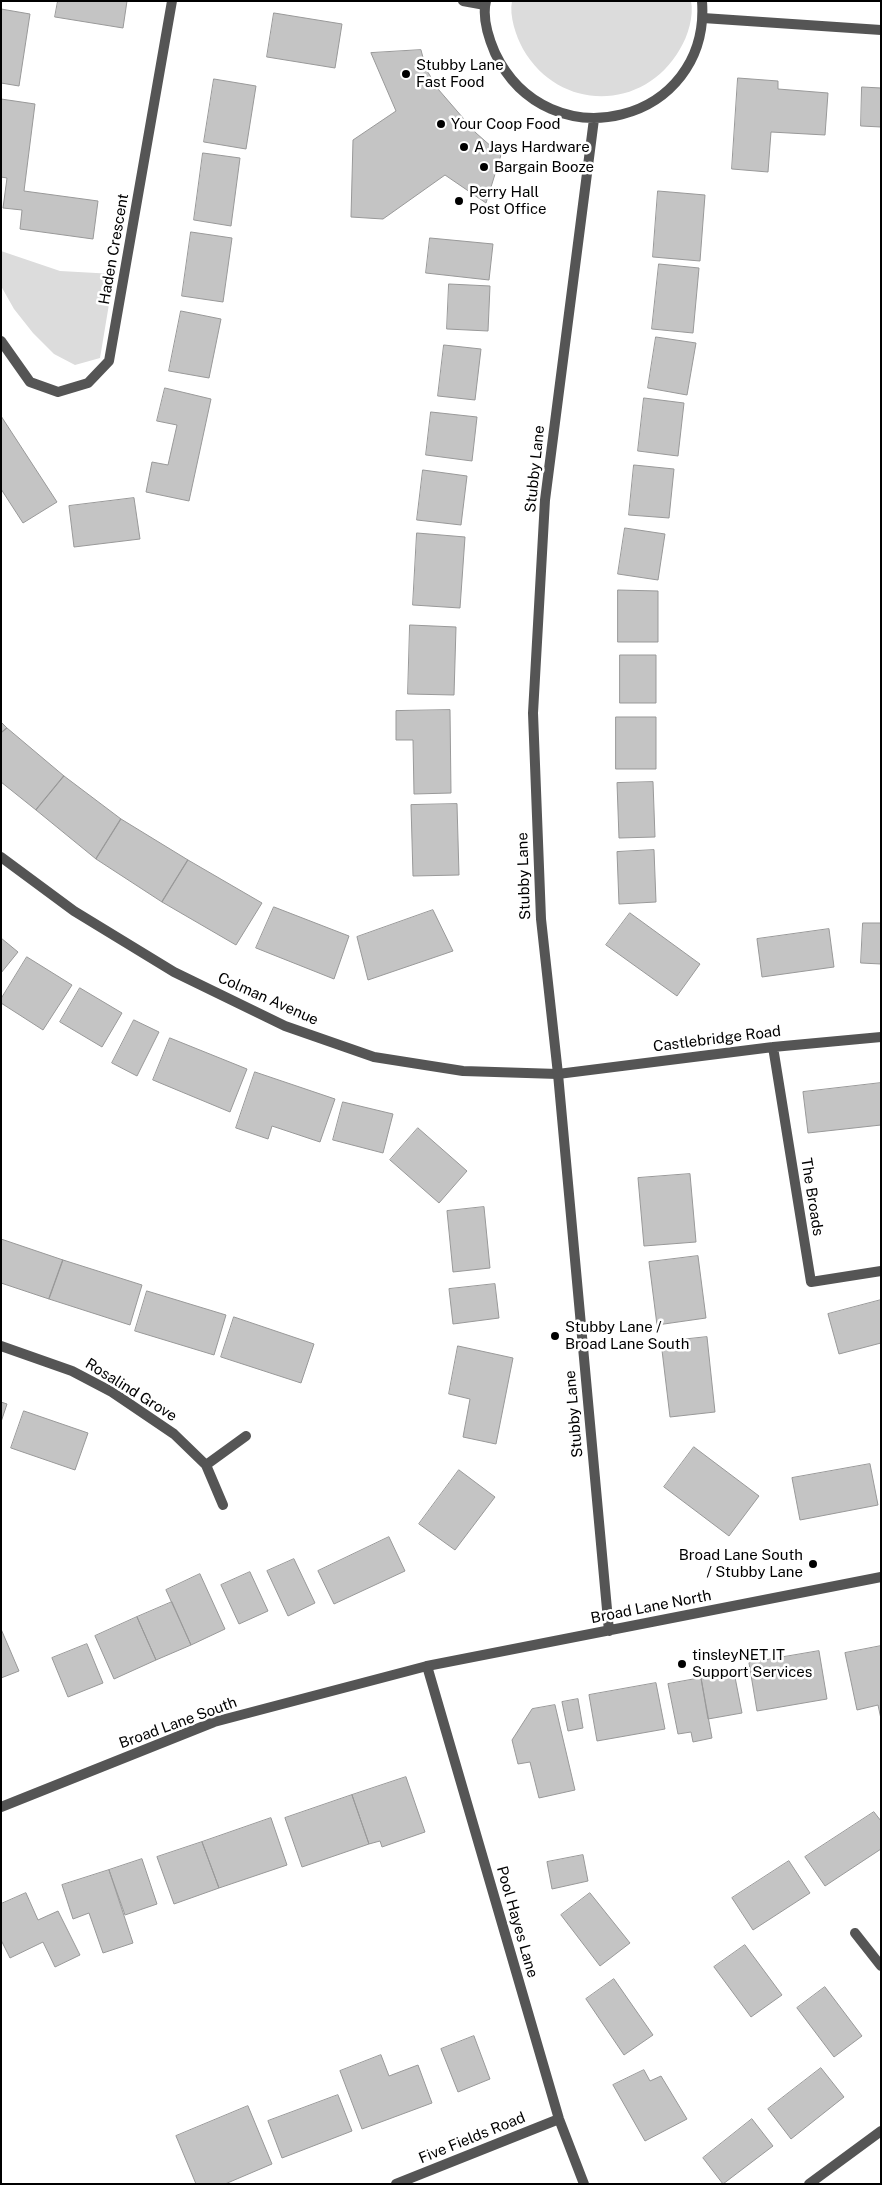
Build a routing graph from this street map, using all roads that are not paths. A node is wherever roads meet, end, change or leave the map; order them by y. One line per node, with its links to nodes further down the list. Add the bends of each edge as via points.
1 (172, 1): 8 (street, Haden Crescent, via 110,361 88,383 58,392 30,382)
2 (463, 1): 4 (street)
3 (702, 1): 5 (street)
4 (485, 3): 7 (street, via 489,40 504,72 529,98 560,113)
5 (703, 18): 6 (street); 7 (street, via 696,50 680,78 662,95 626,114)
6 (881, 30)
7 (594, 119): 12 (street, Stubby Lane, via 545,500 533,713 541,919)
8 (1, 342)
9 (1, 857): 12 (street, Colman Avenue, via 74,911 174,972 285,1026 374,1057 463,1071)
10 (881, 1038): 11 (street, Castlebridge Road)
11 (773, 1047): 12 (street, Castlebridge Road); 13 (street, The Broads, via 811,1282)
12 (558, 1074): 19 (street, Stubby Lane)
13 (881, 1271)
14 (1, 1346): 16 (street, Rosalind Grove, via 72,1371 112,1392 174,1434)
15 (246, 1436): 16 (street)
16 (206, 1465): 17 (street, Rosalind Grove)
17 (223, 1504)
18 (881, 1577): 19 (street, Broad Lane North)
19 (608, 1631): 20 (street, Broad Lane North)
20 (427, 1666): 21 (street, Broad Lane South, via 214,1722); 24 (street, Pool Hayes Lane)
21 (1, 1807)
22 (855, 1933): 23 (street)
23 (881, 1966)
24 (559, 2119): 26 (street, Five Fields Road); 27 (street, Pool Hayes Lane)
25 (881, 2130): 28 (street)
26 (396, 2184)
27 (584, 2184)
28 (809, 2184)

